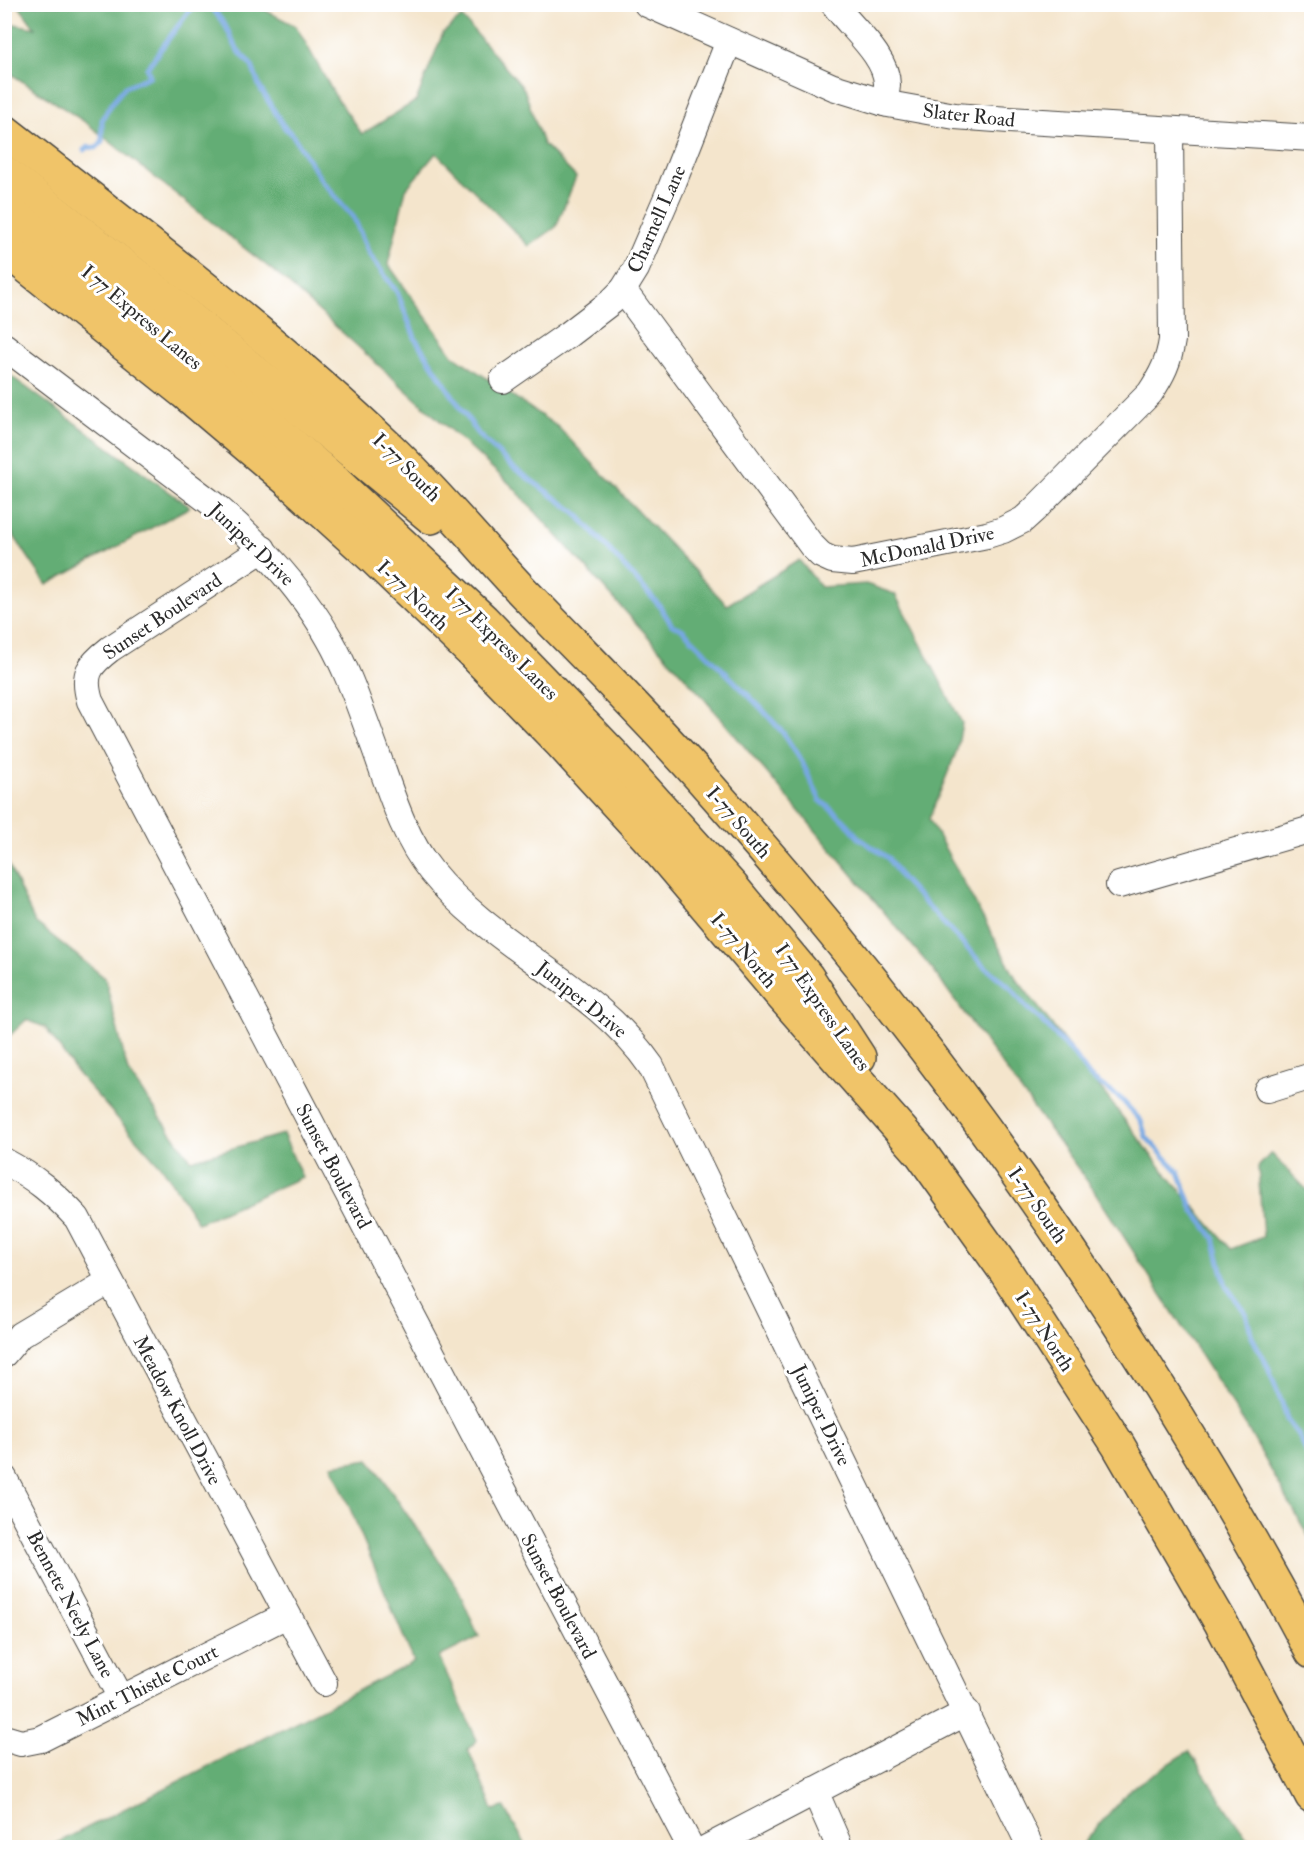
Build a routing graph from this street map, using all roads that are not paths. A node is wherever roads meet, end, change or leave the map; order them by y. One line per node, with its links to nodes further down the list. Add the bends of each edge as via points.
1 (647, 4): 3 (street, Slater Road)
2 (834, 4): 4 (street, via 882,65 887,82)
3 (729, 40): 4 (street, Slater Road, via 833,87); 11 (street, Charnell Lane, via 671,188)
4 (884, 103): 6 (street, Slater Road, via 956,116)
5 (4, 131): 15 (highway, I-77 South, via 190,276 349,411 427,485)
6 (1170, 131): 7 (street, Slater Road); 11 (street, McDonald Drive, via 1172,340 1164,372 1150,393 1034,510 1004,530 853,562 822,555)
7 (1311, 138)
8 (4, 172): 15 (highway, I 77 Express Lanes, via 169,301)
9 (4, 207): 20 (highway, I 77 Express Lanes, via 166,337 329,476 483,620 596,737 732,887 807,977)
10 (4, 248): 20 (highway, I-77 North, via 288,480 478,658 652,842)
11 (623, 290): 13 (street, Charnell Lane)
12 (4, 346): 14 (street, Juniper Drive, via 218,508)
13 (503, 380)
14 (263, 549): 29 (street, Juniper Drive, via 300,591 330,640 405,829 429,870 466,909 617,1025 651,1066); 33 (street, Sunset Boulevard, via 93,662 86,688 90,701)
15 (525, 594): 26 (highway, I-77 South, via 651,723 757,842 881,992 973,1114 1060,1235 1142,1362 1216,1482)
16 (1311, 829): 17 (street)
17 (1119, 885)
18 (1311, 1076): 19 (street)
19 (1267, 1090)
20 (921, 1153): 32 (highway, I-77 North, via 1006,1272 1118,1445 1221,1623)
21 (4, 1161): 22 (street, Meadow Knoll Drive, via 32,1175 77,1218)
22 (110, 1281): 23 (street, via 20,1335); 25 (street, Meadow Knoll Drive)
23 (4, 1354)
24 (4, 1478): 28 (street, Bennete Neely Lane)
25 (287, 1615): 27 (street, Meadow Knoll Drive); 28 (street, Mint Thistle Court)
26 (1311, 1652)
27 (324, 1683)
28 (122, 1698): 30 (street, Mint Thistle Court, via 41,1739 21,1743)
29 (966, 1712): 31 (street); 36 (street, Juniper Drive)
30 (4, 1738)
31 (815, 1791): 34 (street); 35 (street)
32 (1311, 1796)
33 (691, 1848)
34 (706, 1848)
35 (840, 1848)
36 (1031, 1848)

